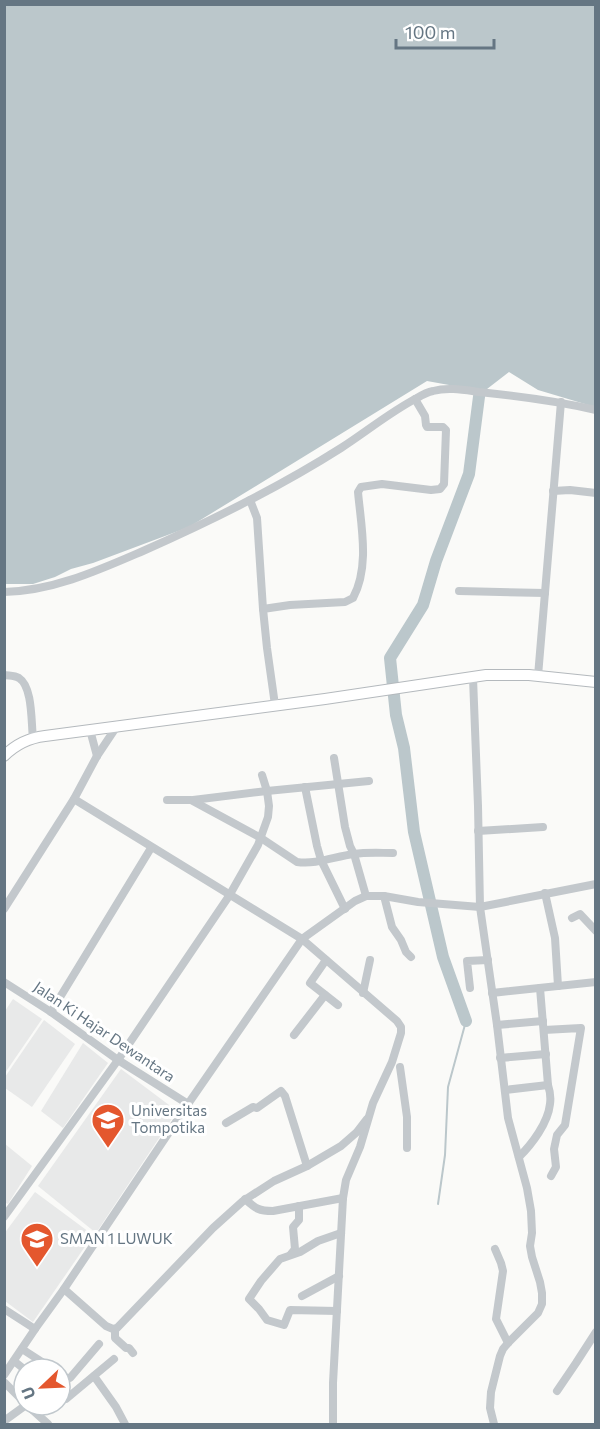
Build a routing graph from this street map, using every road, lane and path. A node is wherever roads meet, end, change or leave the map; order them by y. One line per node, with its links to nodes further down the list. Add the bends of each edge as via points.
1 (415, 399): 2 (street, via 434,390 460,390); 6 (street, via 341,448); 10 (street, via 427,427 446,430 443,487 361,487 358,492 362,565 353,598)
2 (561, 402): 3 (street); 4 (street)
3 (596, 410)
4 (553, 491): 5 (street); 9 (street)
5 (596, 493)
6 (250, 500): 8 (street, via 189,531 84,575 31,591); 10 (street, via 257,518)
7 (459, 591): 9 (street)
8 (4, 592)
9 (545, 593): 12 (street)
10 (263, 609): 15 (street)
11 (4, 675): 18 (street, via 15,676 25,685)
12 (538, 676): 13 (highway); 14 (highway)
13 (473, 678): 15 (highway); 31 (street)
14 (596, 682)
15 (275, 705): 16 (highway)
16 (117, 726): 17 (highway); 20 (street)
17 (90, 730): 18 (highway); 20 (street)
18 (33, 738): 19 (highway)
19 (4, 756)
20 (97, 756): 27 (street)
21 (334, 758): 24 (street)
22 (262, 775): 26 (street)
23 (369, 781): 24 (street)
24 (338, 785): 25 (street); 35 (street)
25 (305, 787): 26 (street); 36 (street)
26 (267, 790): 29 (street); 32 (street, via 268,816)
27 (74, 799): 33 (street); 43 (street)
28 (167, 800): 29 (street)
29 (191, 800): 32 (street)
30 (543, 827): 31 (street)
31 (478, 831): 42 (street)
32 (261, 838): 36 (street, via 297,862); 39 (street)
33 (151, 848): 39 (street); 61 (street)
34 (393, 853): 35 (street)
35 (354, 854): 36 (street); 40 (street)
36 (321, 860): 44 (street)
37 (596, 884): 38 (street)
38 (545, 893): 42 (street); 54 (street, via 555,938)
39 (229, 896): 47 (street); 68 (street)
40 (366, 896): 41 (street); 44 (street)
41 (384, 896): 42 (street); 48 (street, via 392,927)
42 (480, 907): 51 (street)
43 (4, 909)
44 (345, 909): 47 (street)
45 (572, 918): 46 (street, via 580,914)
46 (596, 931)
47 (302, 939): 49 (street); 72 (street)
48 (411, 957)
49 (326, 960): 57 (street); 59 (street, via 310,983)
50 (370, 960): 57 (street)
51 (488, 960): 55 (street, via 466,961); 58 (street)
52 (4, 981): 61 (street, Jalan Ki Hajar Dewantara)
53 (596, 982): 54 (street)
54 (558, 986): 56 (street)
55 (471, 988)
56 (540, 988): 58 (street); 62 (street)
57 (363, 993): 69 (street, via 400,1024 401,1033)
58 (492, 993): 63 (street)
59 (325, 995): 60 (street); 65 (street)
60 (338, 1005)
61 (51, 1012): 68 (street, Jalan Ki Hajar Dewantara)
62 (543, 1021): 63 (street); 64 (street)
63 (497, 1025): 67 (street)
64 (544, 1030): 66 (street); 78 (street, via 581,1028 565,1125 556,1135 556,1167)
65 (294, 1035)
66 (546, 1054): 67 (street); 70 (street)
67 (500, 1058): 71 (street)
68 (118, 1060): 72 (street, Jalan Ki Hajar Dewantara); 82 (street)
69 (390, 1066): 73 (street); 75 (street, via 404,1068)
70 (548, 1085): 71 (street); 76 (street, via 548,1115)
71 (505, 1090): 76 (street)
72 (188, 1104): 87 (street)
73 (368, 1118): 77 (street, via 341,1146); 79 (street)
74 (226, 1123): 77 (street, via 281,1091)
75 (407, 1148)
76 (519, 1157): 94 (street, via 531,1211 530,1246 542,1304)
77 (307, 1166): 80 (street, via 274,1180)
78 (551, 1176)
79 (343, 1198): 81 (street); 83 (street)
80 (246, 1199): 81 (street, via 262,1211); 92 (street)
81 (298, 1206): 85 (street, via 299,1220 293,1227 296,1249)
82 (4, 1217)
83 (341, 1233): 85 (street); 86 (street)
84 (495, 1249): 94 (street, via 503,1271 496,1320)
85 (289, 1256): 90 (street, via 280,1259 249,1299 267,1320 284,1325 290,1310)
86 (339, 1276): 88 (street); 90 (street)
87 (64, 1289): 91 (street); 92 (street, via 106,1326)
88 (302, 1296)
89 (4, 1309): 91 (street)
90 (337, 1311): 106 (street)
91 (35, 1329): 96 (street)
92 (115, 1329): 97 (street, via 115,1338)
93 (596, 1332): 103 (street)
94 (508, 1343): 107 (street, via 500,1356 491,1392)
95 (99, 1344): 101 (street)
96 (22, 1349): 98 (street); 99 (street)
97 (133, 1353)
98 (17, 1357)
99 (34, 1357)
100 (114, 1359): 102 (street)
101 (72, 1376)
102 (94, 1376): 104 (street); 105 (street)
103 (557, 1391)
104 (72, 1393)
105 (125, 1425)
106 (333, 1425)
107 (494, 1425)

